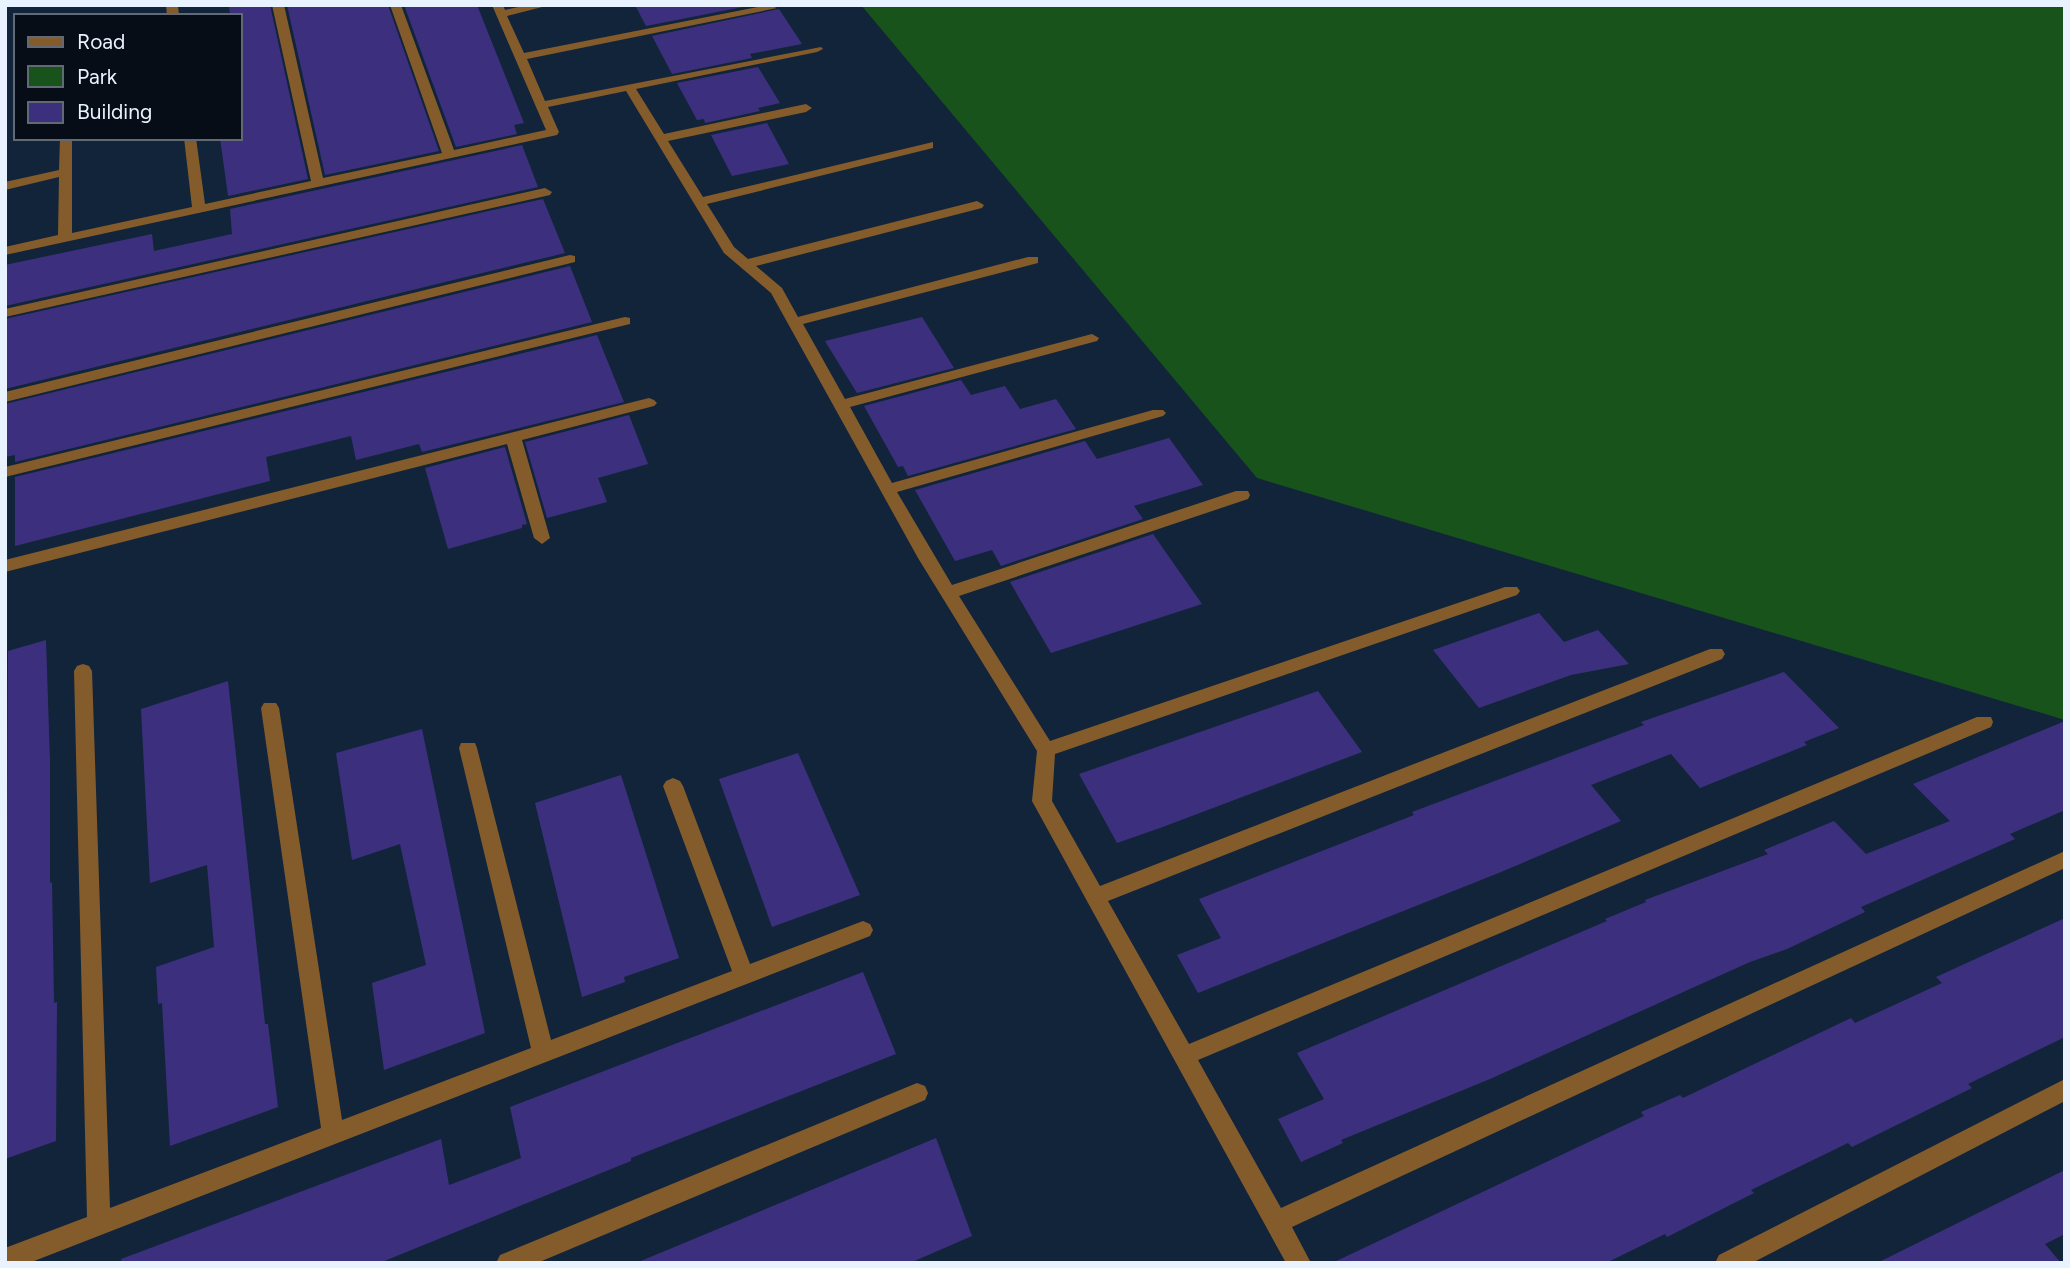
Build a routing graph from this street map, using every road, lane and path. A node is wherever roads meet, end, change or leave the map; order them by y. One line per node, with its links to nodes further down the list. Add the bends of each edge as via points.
1 (278, 5): 17 (street)
2 (395, 5): 15 (street)
3 (545, 5): 5 (street)
4 (771, 8): 7 (street)
5 (499, 9): 7 (street)
6 (817, 49): 8 (street)
7 (520, 57): 9 (street)
8 (628, 87): 9 (street); 11 (street)
9 (541, 105): 15 (street, via 553,132)
10 (806, 108): 11 (street)
11 (660, 139): 20 (street)
12 (66, 140): 16 (street)
13 (190, 140): 22 (street)
14 (929, 145): 20 (street)
15 (449, 155): 17 (street)
16 (66, 172): 18 (street); 23 (street)
17 (318, 183): 22 (street)
18 (5, 186)
19 (545, 192): 28 (street)
20 (699, 202): 27 (street, via 729,250)
21 (977, 205): 27 (street)
22 (199, 209): 23 (street)
23 (65, 238): 24 (street)
24 (5, 251)
25 (570, 259): 32 (street)
26 (1032, 260): 30 (street)
27 (746, 264): 30 (street, via 777,290)
28 (5, 313)
29 (625, 321): 37 (street)
30 (795, 322): 34 (street)
31 (1092, 338): 34 (street)
32 (5, 397)
33 (649, 403): 36 (street)
34 (840, 405): 38 (street)
35 (1158, 413): 38 (street)
36 (513, 437): 40 (street); 41 (street)
37 (5, 472)
38 (887, 490): 43 (street)
39 (1242, 495): 43 (street)
40 (542, 538)
41 (5, 566)
42 (1511, 591): 49 (street)
43 (948, 593): 49 (street)
44 (1716, 654): 52 (street)
45 (83, 671): 61 (street)
46 (270, 708): 59 (street)
47 (1984, 722): 56 (street)
48 (468, 748): 55 (street)
49 (1046, 750): 52 (street, via 1042,802)
50 (673, 786): 54 (street)
51 (2065, 859): 60 (street)
52 (1095, 897): 56 (street)
53 (863, 930): 54 (street)
54 (744, 976): 55 (street)
55 (543, 1053): 59 (street)
56 (1184, 1056): 60 (street)
57 (2065, 1089): 65 (street)
58 (917, 1093): 63 (street)
59 (333, 1134): 61 (street)
60 (1277, 1222): 64 (street)
61 (99, 1224): 62 (street)
62 (5, 1260)
63 (508, 1263)
64 (1299, 1263)
65 (1727, 1263)

